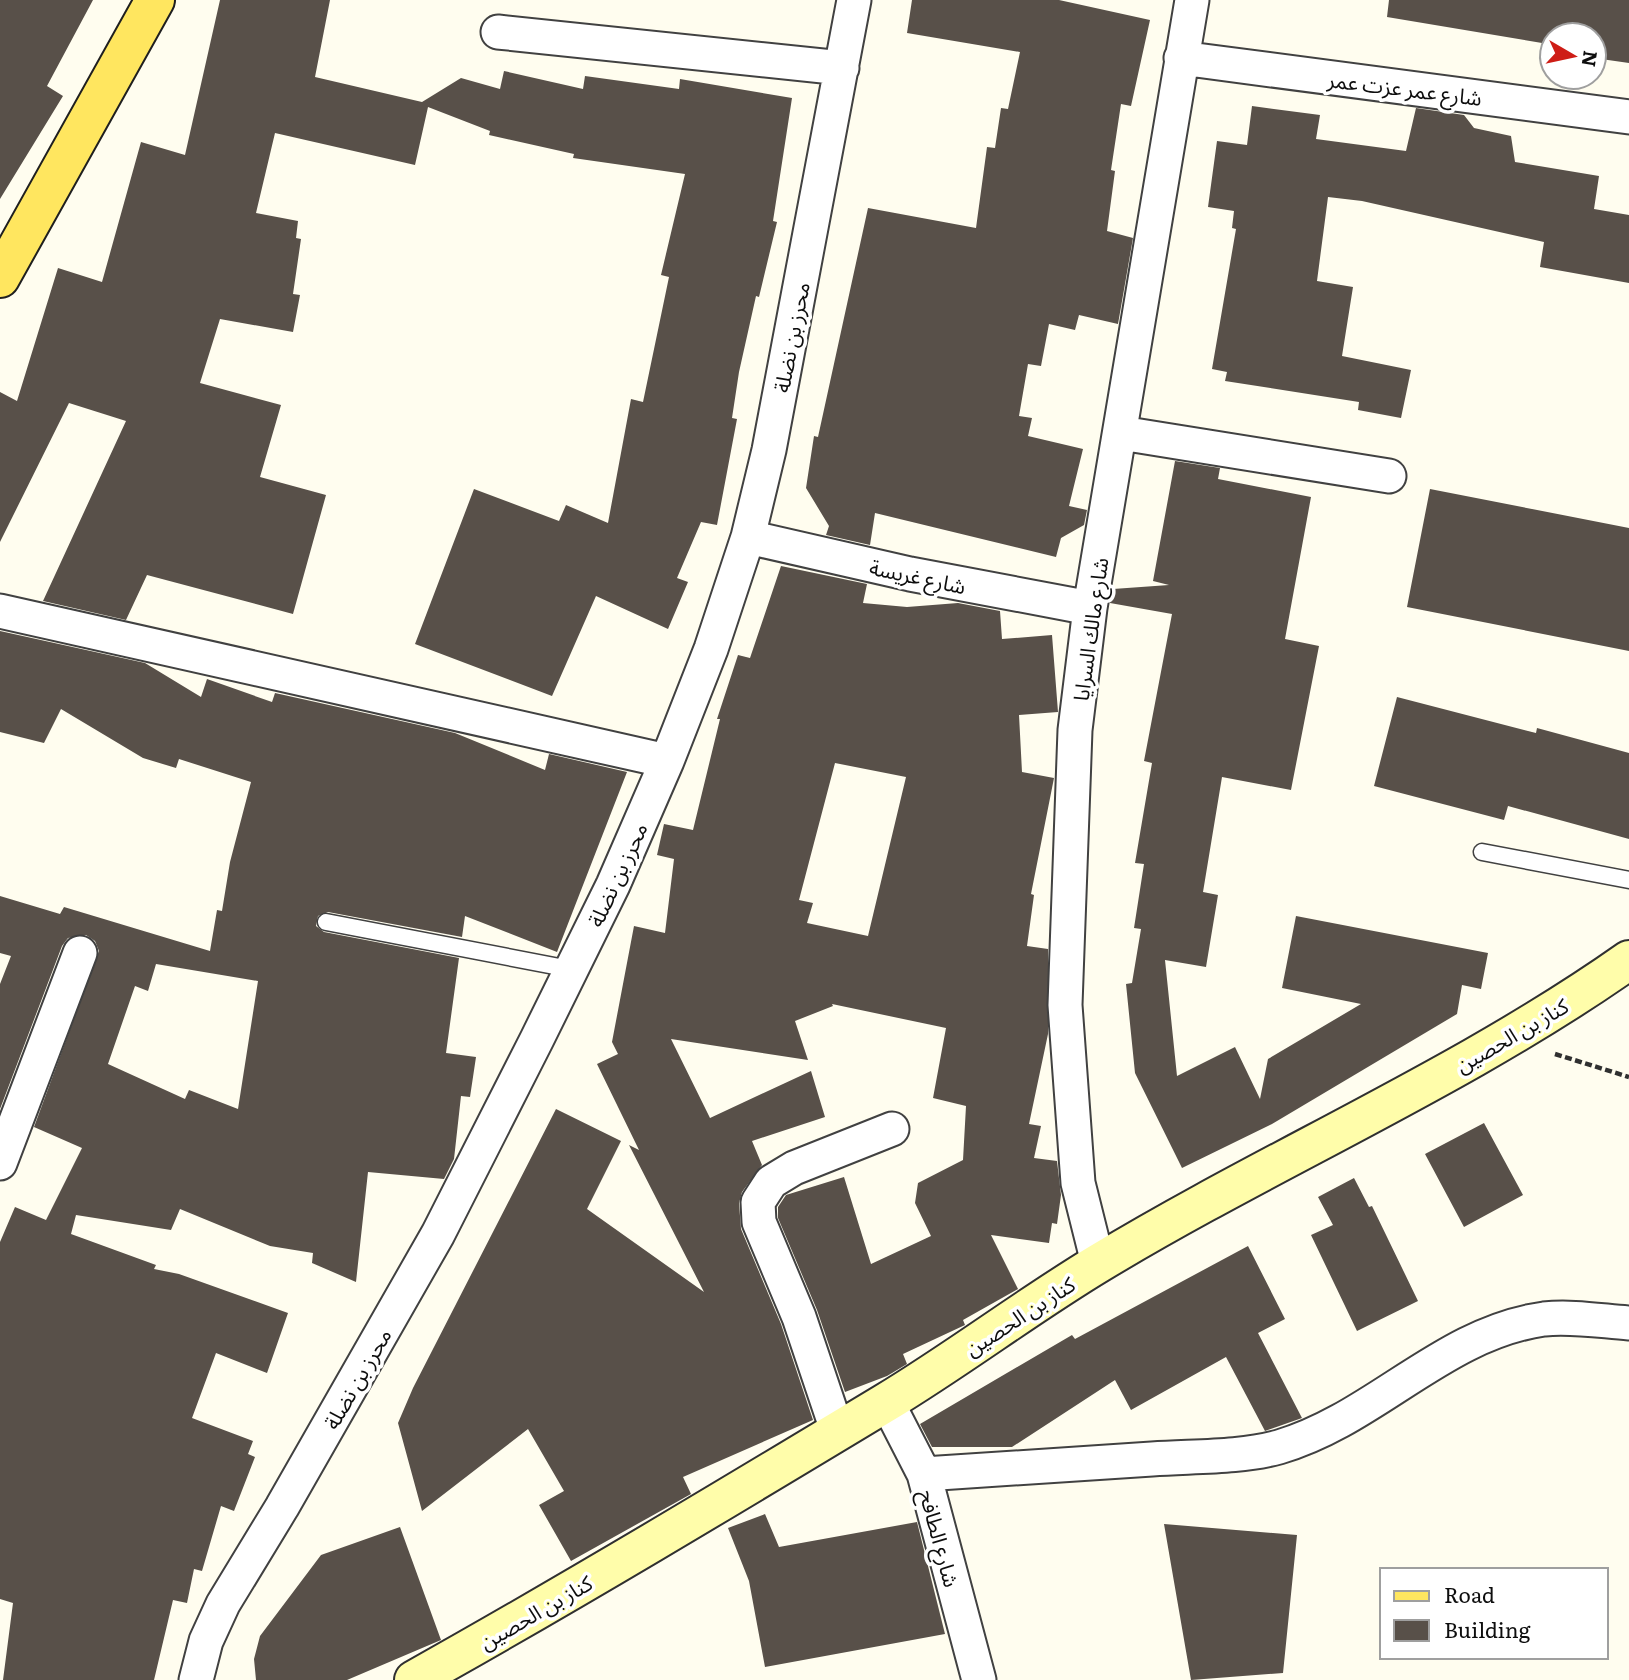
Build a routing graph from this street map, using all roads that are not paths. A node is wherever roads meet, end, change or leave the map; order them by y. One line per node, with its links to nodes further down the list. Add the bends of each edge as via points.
1 (155, 0): 8 (main road)
2 (854, 0): 6 (street, محرز بن نضلة)
3 (1192, 0): 5 (street, شارع مالك السرايا)
4 (498, 32): 6 (street)
5 (1181, 58): 7 (street, شارع عمر عزت عمر); 9 (street, شارع مالك السرايا)
6 (842, 68): 11 (street, محرز بن نضلة)
7 (1629, 117)
8 (0, 278)
9 (1121, 433): 10 (street); 12 (street, شارع مالك السرايا)
10 (1389, 476)
11 (748, 537): 12 (street, شارع غريسة); 14 (street, محرز بن نضلة)
12 (1090, 608): 23 (street, شارع مالك السرايا, via 1075,730 1065,1005 1078,1183)
13 (0, 611): 14 (street)
14 (667, 761): 20 (street, محرز بن نضلة)
15 (1482, 852): 16 (lane)
16 (1629, 880)
17 (326, 922): 20 (lane)
18 (80, 953): 22 (street)
19 (1629, 960): 23 (street, كناز بن الحصين, via 1504,1038)
20 (570, 969): 28 (street, محرز بن نضلة, via 438,1234 223,1604 206,1641)
21 (892, 1129): 26 (street, via 794,1168 771,1182 758,1202 760,1222 799,1317)
22 (0, 1163)
23 (1098, 1263): 25 (street, كناز بن الحصين)
24 (1629, 1323): 27 (street, via 1545,1319 1507,1328 1461,1345 1349,1418 1277,1447)
25 (887, 1402): 26 (street, كناز بن الحصين); 27 (street, شارع الطافح)
26 (837, 1430): 29 (street, كناز بن الحصين, via 641,1551)
27 (924, 1474): 30 (street, شارع الطافح)
28 (196, 1680)
29 (414, 1680)
30 (979, 1680)

